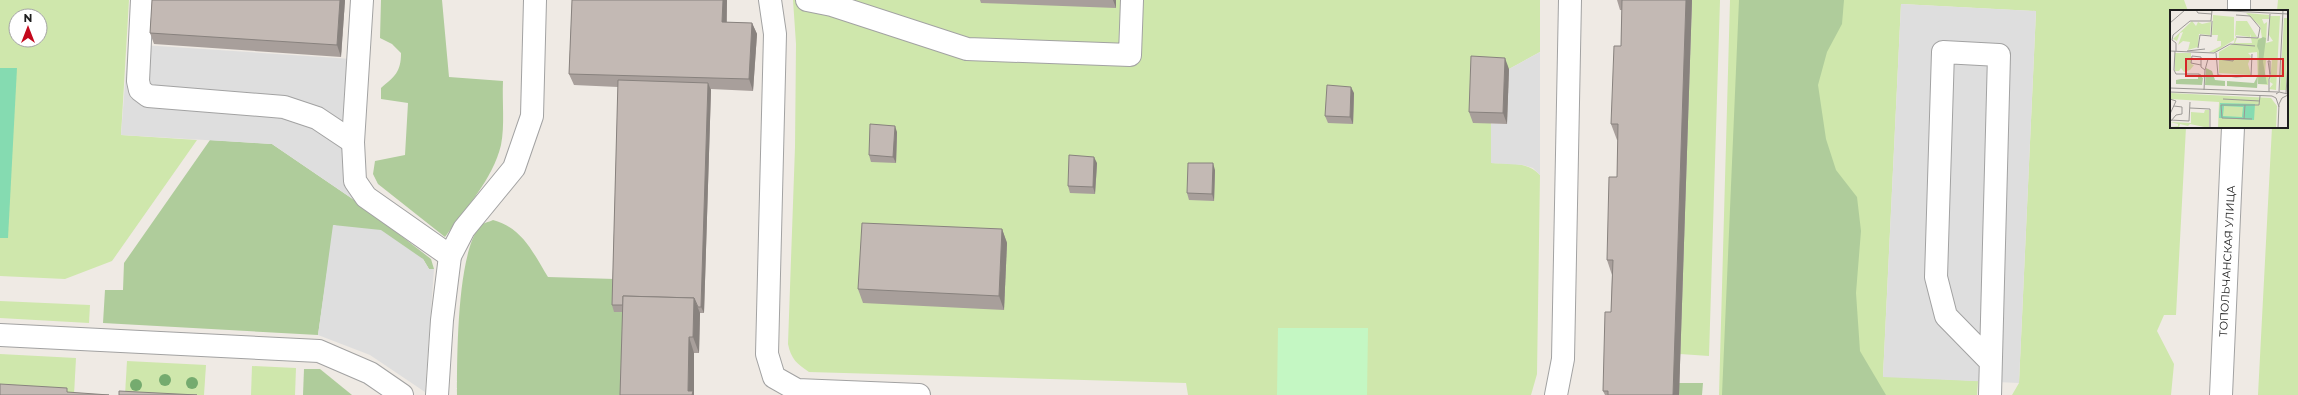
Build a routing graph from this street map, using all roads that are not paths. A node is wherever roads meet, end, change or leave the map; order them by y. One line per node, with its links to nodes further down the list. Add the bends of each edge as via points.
1 (142, 0): 9 (street, via 138,82 140,90 148,96 284,107 317,118)
2 (362, 0): 9 (street)
3 (536, 0): 10 (street, via 532,116 514,168 464,229)
4 (770, 0): 15 (street, via 776,34 767,354 774,377 797,390)
5 (807, 0): 6 (street, via 832,5 967,49 1130,55)
6 (1132, 0)
7 (1570, 0): 16 (street, via 1563,359)
8 (2233, 128): 18 (street, ТОПОЛЬЧАНСКАЯ УЛИЦА)
9 (353, 142): 10 (street, via 355,181 366,197)
10 (450, 256): 14 (street, via 442,320)
11 (0, 335): 13 (street, via 319,351 370,373)
12 (1990, 361): 12 (street, via 1946,316 1936,277 1943,52 1999,55); 17 (street)
13 (402, 395)
14 (437, 395)
15 (919, 395)
16 (1556, 395)
17 (1990, 395)
18 (2221, 395)

